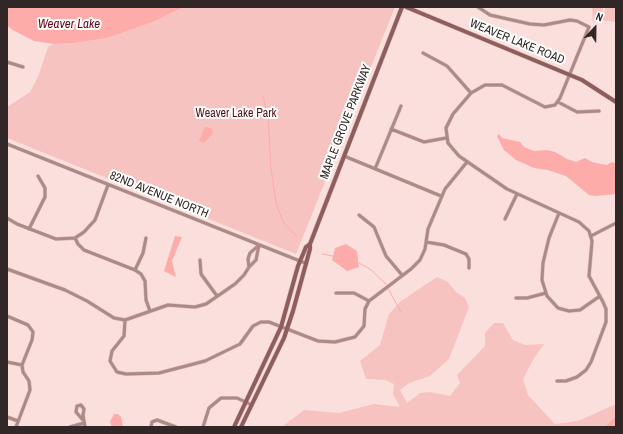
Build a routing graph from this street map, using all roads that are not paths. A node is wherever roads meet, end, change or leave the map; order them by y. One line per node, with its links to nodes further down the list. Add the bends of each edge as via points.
1 (402, 7): 16 (main road, MAPLE GROVE PARKWAY)
2 (406, 7): 7 (main road, WEAVER LAKE ROAD)
3 (478, 7): 7 (street, via 490,15 530,24 544,26 570,20 589,27)
4 (423, 53): 8 (street, via 447,66)
5 (7, 62): 6 (street)
6 (23, 67)
7 (569, 74): 9 (street); 10 (main road, WEAVER LAKE ROAD, via 594,86)
8 (471, 93): 9 (street, via 480,87 497,84 545,107); 14 (street, via 450,118)
9 (558, 102): 12 (street, via 577,112)
10 (616, 102)
11 (401, 106): 13 (street)
12 (599, 111)
13 (391, 129): 14 (street, via 424,142); 18 (street)
14 (446, 138): 17 (street, via 454,152)
15 (7, 144): 20 (street, 82ND AVENUE NORTH)
16 (344, 156): 18 (street); 35 (main road, MAPLE GROVE PARKWAY, via 310,244 306,247)
17 (467, 162): 21 (street); 22 (street)
18 (375, 169): 22 (street)
19 (38, 176): 28 (street, via 45,188 45,197)
20 (108, 184): 30 (street, via 95,220); 33 (street, 82ND AVENUE NORTH)
21 (517, 194): 23 (street); 26 (street)
22 (441, 196): 32 (street, via 428,229)
23 (559, 213): 29 (street, via 582,224); 42 (street, via 543,263 542,280)
24 (359, 215): 40 (street, via 374,227 386,256)
25 (7, 218): 28 (street)
26 (505, 219)
27 (616, 223): 29 (street)
28 (29, 229): 30 (street, via 56,239)
29 (591, 236): 44 (street, via 589,276)
30 (75, 238): 39 (street, via 84,250)
31 (146, 238): 39 (street, via 143,253)
32 (426, 242): 37 (street, via 448,246 466,254 469,259); 40 (street, via 420,260)
33 (259, 245): 35 (street, 82ND AVENUE NORTH); 36 (street, via 256,260); 36 (street, via 250,253)
34 (200, 260): 43 (street, via 201,274)
35 (302, 263): 50 (main road, MAPLE GROVE PARKWAY); 51 (main road, MAPLE GROVE PARKWAY)
36 (249, 267): 43 (street, via 240,280)
37 (468, 268)
38 (7, 269): 49 (street, via 65,290 87,300 114,318)
39 (135, 270): 47 (street, via 145,281 146,300)
40 (402, 275): 46 (street)
41 (336, 293): 46 (street, via 354,293)
42 (546, 293): 44 (street, via 553,305 569,311 580,310); 45 (street)
43 (217, 296): 47 (street, via 201,306 172,305)
44 (600, 296): 54 (street, via 606,309 606,322 589,366 577,377)
45 (516, 298)
46 (369, 301): 51 (street, via 365,309 362,330 351,339 335,342 318,341)
47 (150, 310): 49 (street)
48 (7, 316): 53 (street, via 28,325 33,332)
49 (125, 320): 50 (street, via 124,336 112,351 110,360 117,372 126,374 159,373 205,361 240,344 258,322)
50 (281, 327): 51 (street); 55 (main road, MAPLE GROVE PARKWAY)
51 (287, 329): 56 (main road, MAPLE GROVE PARKWAY)
52 (7, 362): 53 (street)
53 (22, 365): 58 (street, via 30,390)
54 (557, 381)
55 (246, 402): 56 (street); 67 (street, via 232,397 216,401 209,408); 68 (main road, MAPLE GROVE PARKWAY)
56 (252, 405): 69 (main road, MAPLE GROVE PARKWAY)
57 (7, 417): 58 (street)
58 (18, 422): 61 (street)
59 (83, 422): 59 (street, via 84,409 79,405 76,412); 62 (street); 63 (street)
60 (172, 425): 64 (street, via 158,420 152,422); 65 (street); 66 (street)
61 (16, 427)
62 (70, 427)
63 (85, 427)
64 (151, 427)
65 (168, 427)
66 (176, 427)
67 (203, 427)
68 (234, 427)
69 (241, 427)

